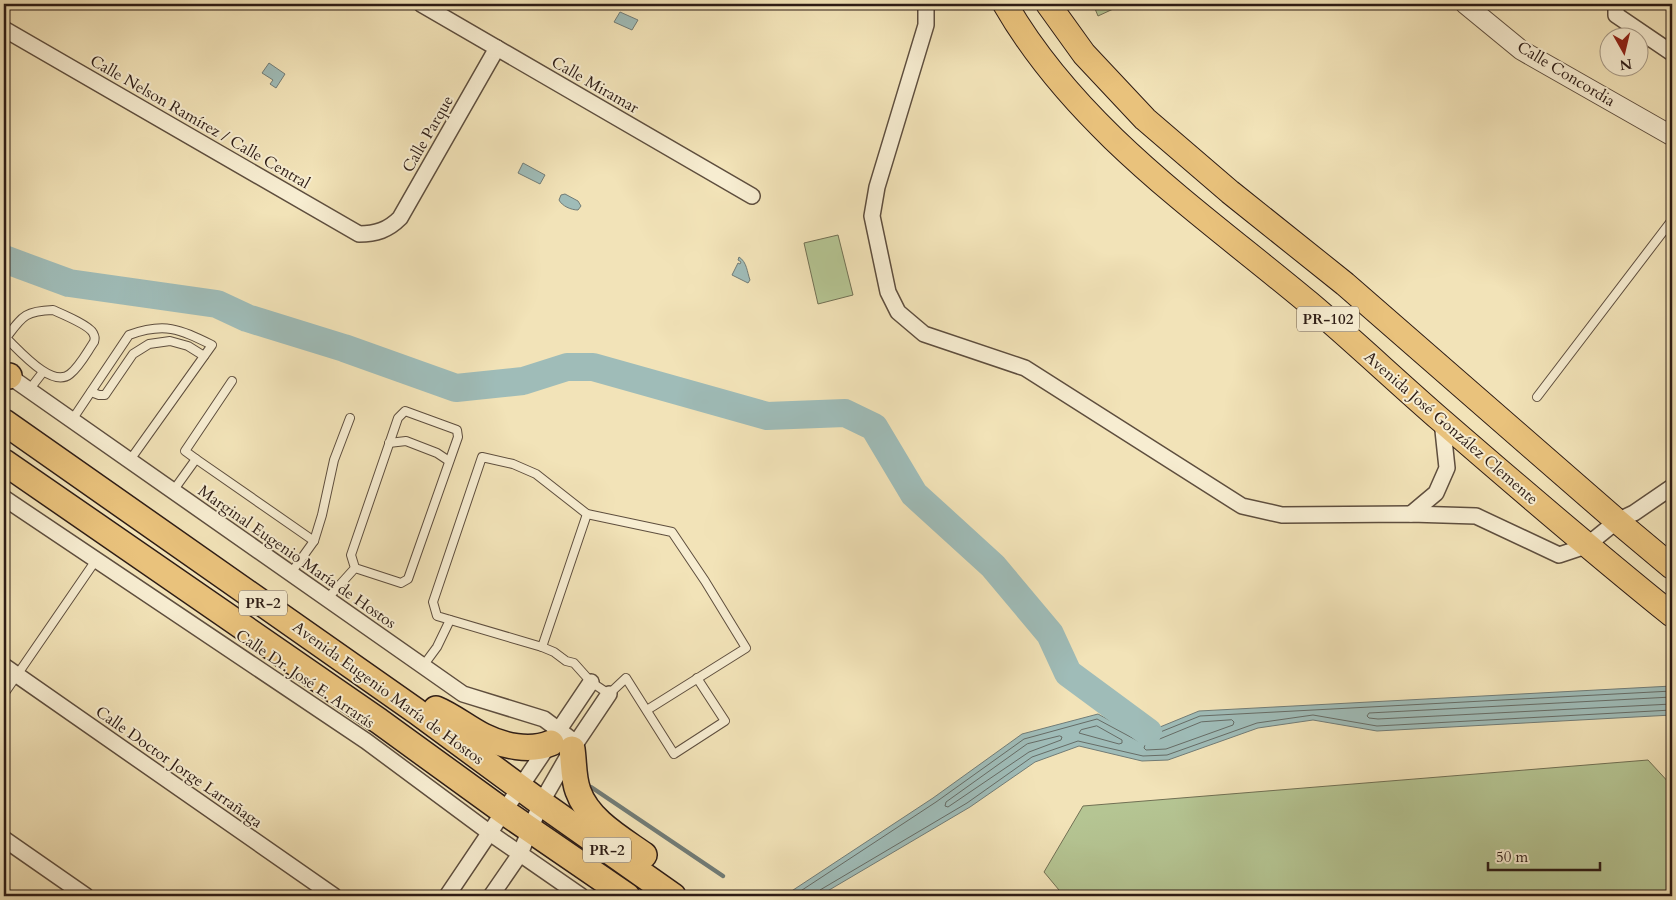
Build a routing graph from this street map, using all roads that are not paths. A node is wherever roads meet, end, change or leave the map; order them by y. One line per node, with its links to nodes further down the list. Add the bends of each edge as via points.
1 (420, 4): 8 (street, Calle Miramar)
2 (926, 4): 34 (street, via 926,25 876,187 872,216 888,292 898,312 924,334 1025,368 1242,506 1282,515)
3 (1005, 4): 23 (main road, Avenida José González Clemente / PR-102, via 1043,61 1107,134 1310,304)
4 (1048, 4): 35 (main road, PR-102, via 1084,54 1145,120 1345,284)
5 (1465, 4): 10 (street, Calle Concordia, via 1521,50)
6 (1616, 4): 9 (street, via 1616,15)
7 (4, 29): 13 (street, Calle Nelson Ramírez / Calle Central, via 359,234)
8 (497, 48): 11 (street, Calle Miramar); 13 (street, Calle Parque, via 400,218)
9 (1672, 53)
10 (1672, 136)
11 (752, 196)
12 (1672, 220): 20 (lane)
13 (381, 232)
14 (5, 337): 16 (lane); 16 (lane, via 22,316 53,310 91,330 94,342 72,373 53,378)
15 (204, 356): 19 (lane, via 188,346 170,341 149,344 133,354 105,395); 19 (lane, via 212,345 186,332 170,328 129,335); 27 (lane)
16 (43, 372): 17 (lane)
17 (14, 381): 22 (street, Marginal Eugenio María de Hostos)
18 (232, 381): 26 (lane, via 185,451)
19 (91, 392): 22 (lane)
20 (1537, 397)
21 (350, 418): 36 (lane, via 334,460)
22 (72, 420): 27 (street, Marginal Eugenio María de Hostos)
23 (1442, 421): 34 (street, via 1447,468 1436,493); 37 (main road, Avenida José González Clemente / PR-102)
24 (4, 422): 54 (highway, Avenida Eugenio María de Hostos / PR-2)
25 (389, 443): 28 (lane, via 406,441); 28 (lane, via 404,411 457,430 458,437); 40 (lane, via 351,555)
26 (196, 459): 31 (lane); 36 (lane)
27 (130, 460): 31 (street, Marginal Eugenio María de Hostos)
28 (449, 461): 40 (lane, via 408,579 401,583)
29 (4, 462): 58 (highway, Avenida Eugenio María de Hostos / PR-2, via 379,721)
30 (1672, 487): 35 (street)
31 (173, 491): 41 (street, Marginal Eugenio María de Hostos)
32 (4, 498): 38 (street, Calle Dr. José E. Arrarás)
33 (587, 514): 44 (lane, via 536,474 513,464 482,457 433,602 437,616); 45 (lane); 49 (lane, via 672,532 682,546 746,648)
34 (1411, 514): 37 (street, via 1476,516 1560,555)
35 (1617, 522): 37 (street); 39 (main road, PR-102)
36 (314, 541): 41 (lane)
37 (1586, 546): 43 (main road, Avenida José González Clemente / PR-102)
38 (96, 560): 48 (lane); 60 (street, Calle Dr. José E. Arrarás, via 366,741)
39 (1672, 567)
40 (355, 568): 42 (lane)
41 (291, 573): 42 (street, Marginal Eugenio María de Hostos)
42 (327, 599): 47 (street, Marginal Eugenio María de Hostos)
43 (1672, 615)
44 (450, 620): 45 (lane); 47 (lane, via 437,647)
45 (542, 647): 50 (lane, via 574,663)
46 (4, 666): 48 (street, Calle Doctor Jorge Larrañaga)
47 (422, 666): 55 (street, Marginal Eugenio María de Hostos, via 463,694 544,719)
48 (16, 674): 51 (lane); 65 (street, Calle Doctor Jorge Larrañaga)
49 (697, 678): 53 (lane); 53 (lane, via 725,722 674,754)
50 (591, 682): 52 (lane); 55 (street)
51 (4, 694)
52 (609, 694): 53 (lane, via 626,678); 55 (street)
53 (647, 710)
54 (416, 711): 55 (highway, via 432,708 484,737 517,747 541,748); 56 (highway, Avenida Eugenio María de Hostos / PR-2)
55 (565, 741): 56 (street); 57 (street); 63 (highway, via 577,791 584,803 599,821 662,870)
56 (520, 787): 57 (highway, Avenida Eugenio María de Hostos / PR-2); 58 (street)
57 (541, 802): 59 (street); 63 (highway, Avenida Eugenio María de Hostos / PR-2)
58 (503, 811): 59 (highway, Avenida Eugenio María de Hostos / PR-2); 60 (street)
59 (530, 829): 62 (street); 69 (highway, Avenida Eugenio María de Hostos / PR-2)
60 (490, 833): 62 (street, Calle Dr. José E. Arrarás); 66 (street)
61 (4, 839): 64 (street)
62 (520, 854): 67 (street); 68 (street, Calle Dr. José E. Arrarás)
63 (672, 895)
64 (86, 896)
65 (332, 896)
66 (448, 896)
67 (491, 896)
68 (581, 896)
69 (627, 896)

